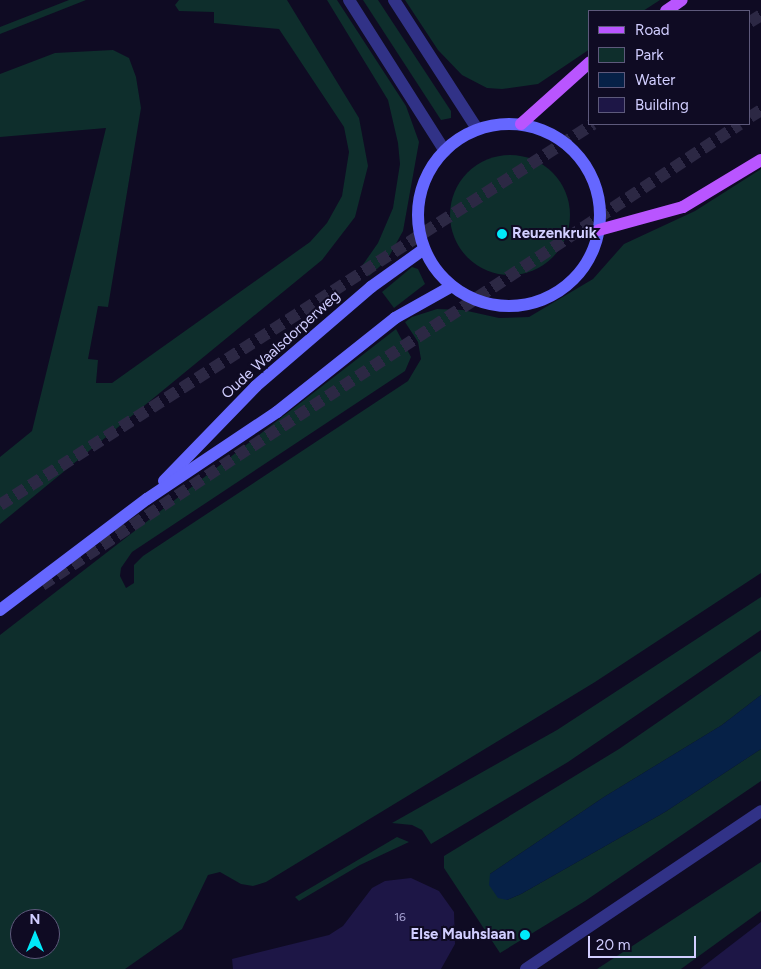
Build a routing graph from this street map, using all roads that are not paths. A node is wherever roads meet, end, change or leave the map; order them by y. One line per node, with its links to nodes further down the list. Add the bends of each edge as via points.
1 (349, 0): 8 (street)
2 (394, 0): 7 (street)
3 (682, 0): 4 (main road)
4 (667, 10)
5 (588, 64): 6 (main road)
6 (521, 124): 7 (main road); 10 (main road, via 552,134 566,143 588,167 599,198)
7 (477, 129): 8 (main road)
8 (445, 150): 11 (main road, via 429,172 420,196 418,214)
9 (761, 160): 10 (main road, via 683,207)
10 (600, 230): 12 (main road, via 594,251 583,268 569,284 551,296 511,306 477,299)
11 (424, 249): 12 (main road); 13 (main road, Oude Waalsdorperweg, via 371,287 256,386)
12 (452, 286): 13 (main road, Oude Waalsdorperweg, via 396,318 277,412)
13 (147, 499): 14 (main road, Oude Waalsdorperweg)
14 (0, 610)
15 (761, 810): 16 (street)
16 (526, 969)

